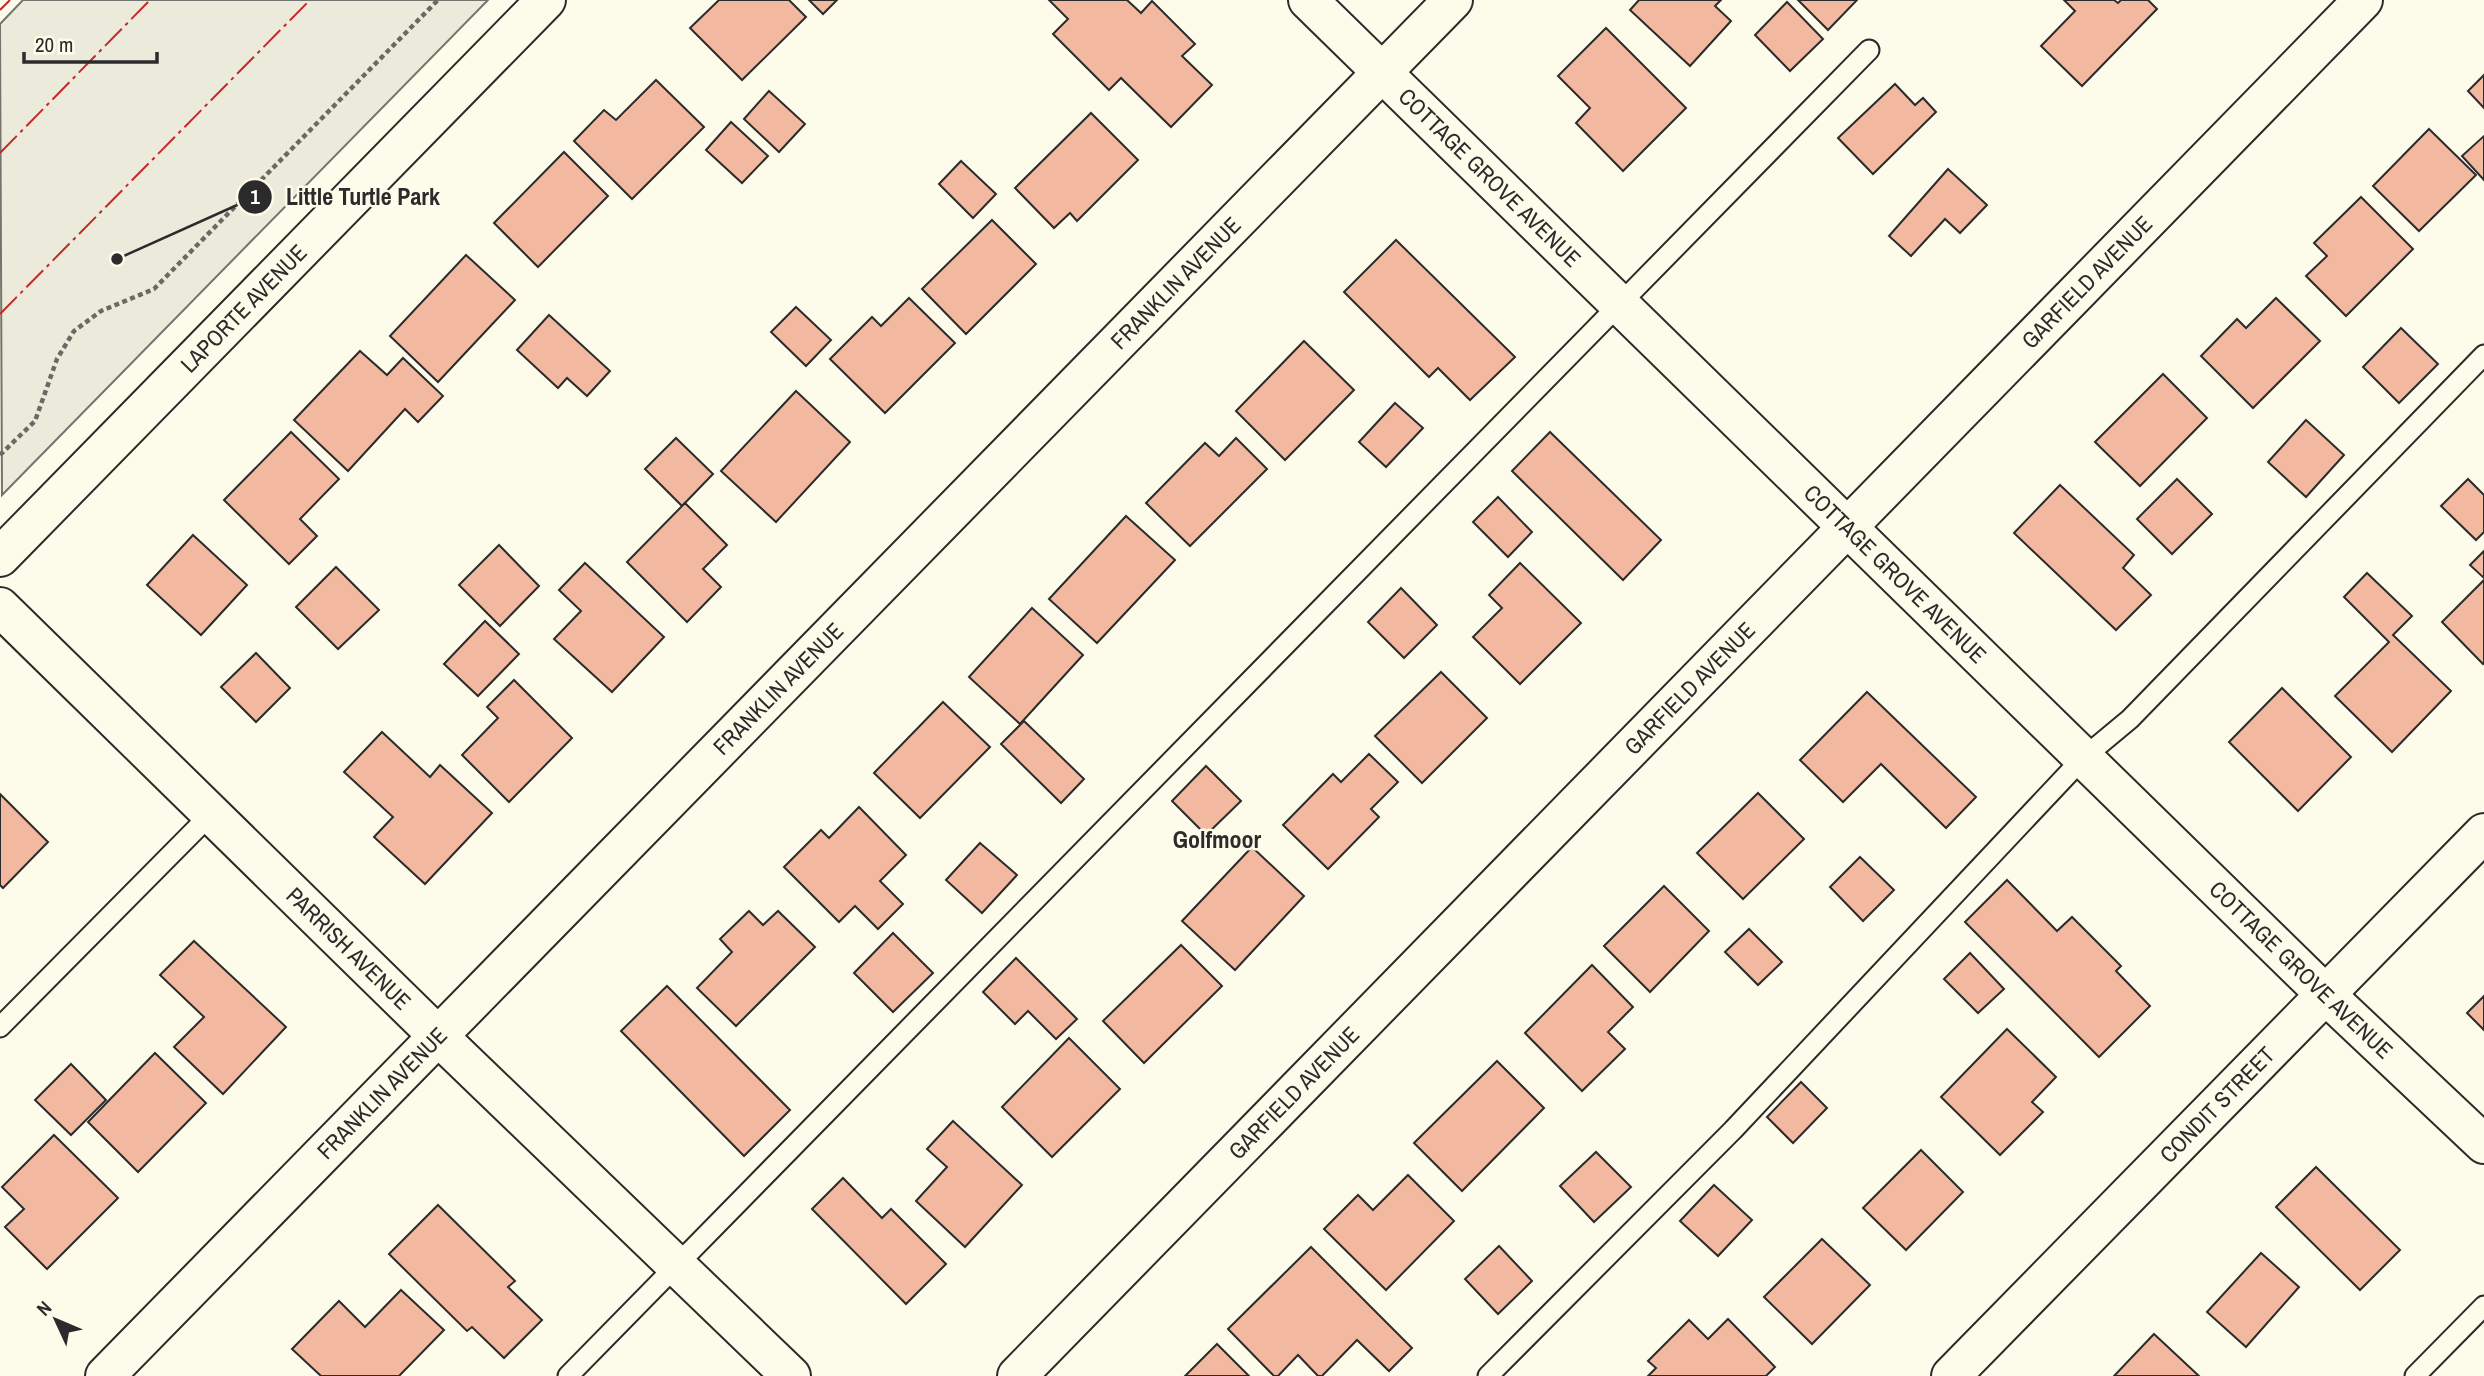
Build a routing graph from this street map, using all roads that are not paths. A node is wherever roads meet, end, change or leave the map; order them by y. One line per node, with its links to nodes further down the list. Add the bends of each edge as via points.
1 (546, 0): 10 (street, LAPORTE AVENUE)
2 (1308, 0): 6 (street, COTTAGE GROVE AVENUE)
3 (1453, 0): 6 (street, FRANKLIN AVENUE)
4 (2363, 0): 9 (street, GARFIELD AVENUE)
5 (1869, 50): 7 (lane)
6 (1382, 72): 7 (street, COTTAGE GROVE AVENUE); 17 (street, FRANKLIN AVENUE)
7 (1619, 304): 9 (street, COTTAGE GROVE AVENUE); 19 (lane)
8 (2484, 355): 12 (lane, via 2130,719)
9 (1847, 528): 12 (street, COTTAGE GROVE AVENUE); 24 (street, GARFIELD AVENUE)
10 (0, 557)
11 (0, 607): 13 (street, PARRISH AVENUE)
12 (2083, 758): 15 (street, COTTAGE GROVE AVENUE); 25 (lane, via 1733,1130)
13 (211, 814): 16 (lane); 17 (street, PARRISH AVENUE)
14 (2484, 833): 15 (street, CONDIT STREET)
15 (2326, 995): 18 (street, COTTAGE GROVE AVENUE); 26 (street, CONDIT STREET)
16 (0, 1027)
17 (438, 1036): 19 (street, PARRISH AVENUE); 21 (street, FRANKLIN AVENUE)
18 (2484, 1144)
19 (676, 1266): 22 (lane); 23 (street, PARRISH AVENUE)
20 (2484, 1306): 27 (lane)
21 (105, 1376)
22 (568, 1376)
23 (791, 1376)
24 (1017, 1376)
25 (1488, 1376)
26 (1951, 1376)
27 (2415, 1376)

